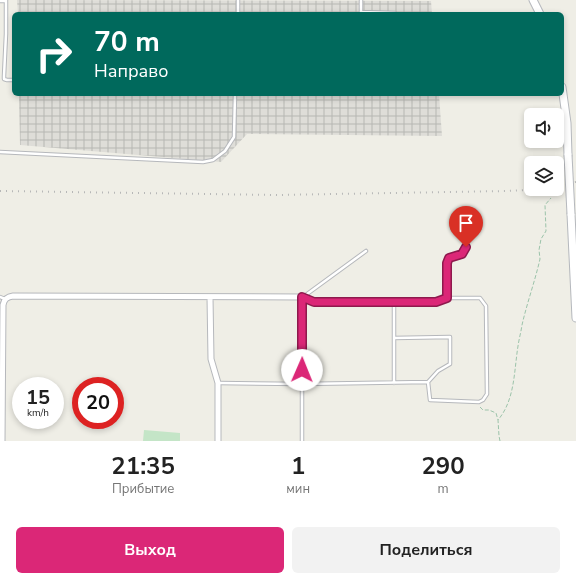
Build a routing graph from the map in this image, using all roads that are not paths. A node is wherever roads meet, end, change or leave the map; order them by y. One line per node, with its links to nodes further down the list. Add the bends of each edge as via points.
1 (6, 0): 5 (lane); 9 (lane, via 4,79)
2 (238, 0): 6 (lane)
3 (362, 0): 7 (lane)
4 (533, 0): 8 (main road)
5 (0, 1)
6 (238, 12)
7 (361, 12)
8 (539, 12)
9 (12, 80)
10 (235, 96): 12 (lane, via 234,137 225,151 213,160 203,162)
11 (563, 96): 21 (main road, bridge, via 567,123)
12 (0, 152)
13 (467, 238): 18 (lane, via 462,254 449,258 447,263)
14 (366, 251): 17 (lane)
15 (0, 297): 19 (lane)
16 (210, 297): 17 (street); 19 (street, via 13,296); 24 (street, via 210,360)
17 (302, 297): 20 (lane, via 314,302); 26 (lane)
18 (447, 298): 20 (lane, via 436,302); 23 (lane, via 480,298 486,306 486,394 479,402 430,400)
19 (6, 299): 27 (street, via 3,305)
20 (394, 302): 22 (lane)
21 (576, 318)
22 (394, 338): 23 (lane, via 450,337 450,364 438,371); 25 (lane)
23 (428, 382): 25 (lane)
24 (218, 383): 26 (lane); 29 (street)
25 (394, 383): 26 (lane)
26 (301, 384): 30 (lane)
27 (1, 393): 28 (street)
28 (2, 441)
29 (218, 441)
30 (302, 441)

